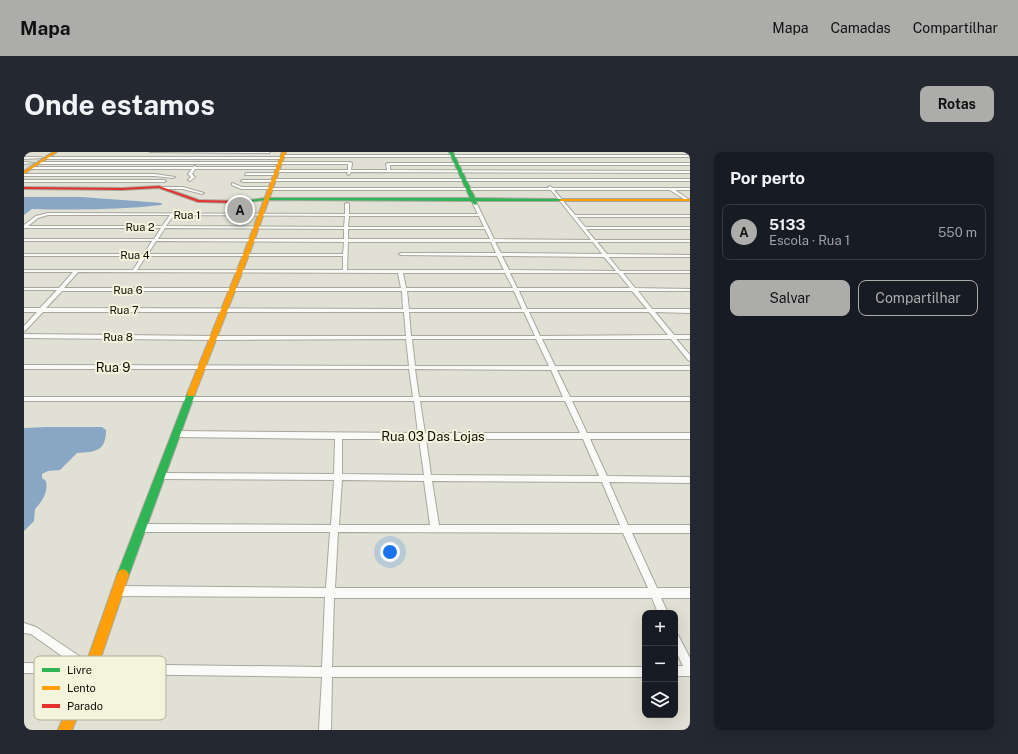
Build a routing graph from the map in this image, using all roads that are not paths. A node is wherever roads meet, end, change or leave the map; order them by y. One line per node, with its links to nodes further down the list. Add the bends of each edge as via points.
1 (55, 152): 23 (street)
2 (97, 152): 16 (street)
3 (151, 152): 4 (street); 14 (street)
4 (206, 152): 5 (street); 17 (street)
5 (269, 152)
6 (522, 152): 10 (street)
7 (588, 152): 11 (street)
8 (386, 154): 9 (street); 24 (street); 28 (street)
9 (350, 156): 21 (street); 32 (street)
10 (526, 156): 11 (street); 25 (street); 28 (street)
11 (593, 156): 12 (street); 22 (street)
12 (628, 156): 13 (street); 26 (street)
13 (690, 156)
14 (146, 157): 16 (street); 17 (street); 19 (street)
15 (24, 158): 23 (street)
16 (89, 158): 18 (street); 23 (street)
17 (202, 158): 20 (street); 32 (street)
18 (82, 163): 19 (street); 23 (street); 29 (street)
19 (140, 163): 20 (street); 30 (street)
20 (198, 163): 31 (street); 32 (street)
21 (350, 163): 32 (street); 33 (street)
22 (601, 163): 25 (street); 26 (street); 36 (street)
23 (34, 164): 29 (street); 40 (street)
24 (388, 164): 28 (street); 34 (street)
25 (532, 164): 28 (street); 35 (street)
26 (638, 164): 27 (street); 37 (street)
27 (690, 164)
28 (457, 165): 34 (street); 35 (street); 45 (street); 46 (street); 58 (street)
29 (75, 169): 30 (street); 40 (street)
30 (134, 169): 31 (street); 41 (street)
31 (194, 169): 32 (street); 44 (street, via 190,174)
32 (277, 171): 33 (street); 39 (street); 45 (street); 51 (street); 53 (street, via 241,188); 57 (street); 63 (street)
33 (349, 171): 34 (street); 45 (street)
34 (389, 171)
35 (538, 171): 36 (street); 46 (street)
36 (610, 172): 37 (street)
37 (649, 172): 38 (street); 47 (street)
38 (690, 172)
39 (246, 174)
40 (67, 175): 41 (street); 43 (street)
41 (127, 175): 42 (street); 50 (street)
42 (173, 177)
43 (59, 180): 49 (street); 50 (street); 55 (street)
44 (190, 180)
45 (349, 180): 57 (street)
46 (545, 180): 47 (street); 59 (street)
47 (659, 180): 48 (street); 60 (street)
48 (690, 180)
49 (24, 181)
50 (122, 181): 52 (street); 56 (street)
51 (243, 181)
52 (164, 184): 56 (street); 62 (street); 63 (street, via 198,201)
53 (233, 184)
54 (24, 188): 55 (street)
55 (49, 188): 56 (street)
56 (114, 188)
57 (349, 189): 58 (street); 64 (street)
58 (468, 189): 59 (street); 65 (street)
59 (552, 189): 60 (street); 66 (street)
60 (672, 189): 61 (street); 67 (street)
61 (690, 189)
62 (202, 193)
63 (265, 201): 64 (street); 68 (street)
64 (348, 201): 65 (street); 70 (street)
65 (474, 202): 66 (street); 71 (street)
66 (562, 202): 67 (street); 72 (street)
67 (689, 202)
68 (260, 214): 69 (street, Rua 1); 70 (street, Rua 1); 76 (street)
69 (172, 215): 74 (street, Rua 1, via 42,215); 75 (street)
70 (347, 215): 71 (street, Rua 1); 77 (street)
71 (480, 215): 78 (street)
72 (574, 216): 73 (street); 79 (street)
73 (690, 216)
74 (24, 227): 75 (street, Rua 2)
75 (164, 227): 76 (street, Rua 2); 82 (street)
76 (256, 227): 77 (street, Rua 2); 83 (street)
77 (347, 227): 78 (street, Rua 2); 84 (street)
78 (486, 228): 85 (street)
79 (584, 228): 80 (street); 86 (street)
80 (690, 228)
81 (24, 240): 82 (street)
82 (154, 240): 83 (street); 90 (street)
83 (250, 241): 84 (street); 91 (street)
84 (346, 241): 85 (street); 92 (street)
85 (492, 241): 86 (street); 94 (street)
86 (595, 241): 87 (street); 93 (street)
87 (690, 241)
88 (401, 254): 94 (street)
89 (24, 255): 90 (street, Rua 4)
90 (145, 255): 91 (street, Rua 4); 98 (street)
91 (246, 255): 92 (street, Rua 4); 99 (street)
92 (346, 255): 100 (street)
93 (606, 255): 94 (street); 95 (street); 103 (street)
94 (498, 256): 102 (street)
95 (690, 256)
96 (24, 271): 97 (street)
97 (77, 271): 98 (street); 106 (street)
98 (134, 271): 99 (street)
99 (239, 271): 100 (street); 107 (street)
100 (345, 272): 101 (street)
101 (400, 272): 102 (street); 108 (street)
102 (507, 272): 103 (street); 109 (street)
103 (620, 272): 104 (street); 110 (street)
104 (690, 272)
105 (24, 289): 106 (street, Rua 6)
106 (60, 289): 107 (street, Rua 6); 113 (street)
107 (232, 290): 108 (street, Rua 6); 114 (street)
108 (404, 290): 109 (street, Rua 6); 115 (street)
109 (515, 290): 110 (street, Rua 6); 118 (street)
110 (635, 290): 111 (street, Rua 6); 116 (street)
111 (690, 290)
112 (24, 310): 113 (street, Rua 7)
113 (42, 310): 114 (street, Rua 7); 119 (street)
114 (224, 311): 115 (street, Rua 7); 124 (street)
115 (407, 311): 118 (street, Rua 7); 122 (street)
116 (651, 311): 117 (street, Rua 7); 118 (street, Rua 7); 121 (street)
117 (690, 311)
118 (525, 312): 125 (street)
119 (24, 329)
120 (24, 336): 124 (street, Rua 8)
121 (672, 336): 123 (street, Rua 8); 125 (street, Rua 8); 126 (street)
122 (408, 337): 124 (street, Rua 8); 125 (street, Rua 8); 129 (street)
123 (690, 337)
124 (213, 338): 128 (street)
125 (538, 338): 130 (street)
126 (690, 359)
127 (24, 367): 128 (street, Rua 9)
128 (202, 367): 129 (street, Rua 9); 133 (street)
129 (412, 368): 130 (street, Rua 9); 134 (street)
130 (552, 368): 131 (street, Rua 9); 136 (street)
131 (690, 368)
132 (24, 399): 133 (street)
133 (189, 399): 134 (street); 137 (street)
134 (416, 399): 136 (street); 138 (street)
135 (690, 399): 136 (street)
136 (567, 400): 140 (street)
137 (175, 434): 139 (street, Rua 03 Das Lojas); 142 (street)
138 (422, 435): 139 (street, Rua 03 Das Lojas); 140 (street, Rua 03 Das Lojas); 144 (street)
139 (339, 436): 143 (street)
140 (585, 436): 141 (street, Rua 03 Das Lojas); 145 (street)
141 (690, 436)
142 (160, 476): 143 (street); 147 (street)
143 (338, 478): 144 (street); 148 (street)
144 (428, 479): 145 (street); 149 (street)
145 (603, 479): 146 (street); 150 (street)
146 (690, 480)
147 (140, 528): 148 (street); 152 (street)
148 (334, 529): 149 (street); 153 (street)
149 (435, 529): 150 (street)
150 (625, 529): 151 (street); 154 (street)
151 (690, 529)
152 (118, 591): 153 (street); 160 (street)
153 (330, 593): 154 (street); 164 (street)
154 (653, 593): 155 (street); 156 (street)
155 (690, 593)
156 (662, 610)
157 (24, 628): 159 (street, via 33,630)
158 (678, 644): 165 (street)
159 (71, 656)
160 (95, 656)
161 (24, 668): 162 (street)
162 (34, 668)
163 (166, 669): 164 (street)
164 (327, 670): 167 (street, via 465,674); 170 (street)
165 (690, 670): 166 (street)
166 (678, 671)
167 (642, 672)
168 (69, 720): 169 (street)
169 (65, 730)
170 (325, 730)

